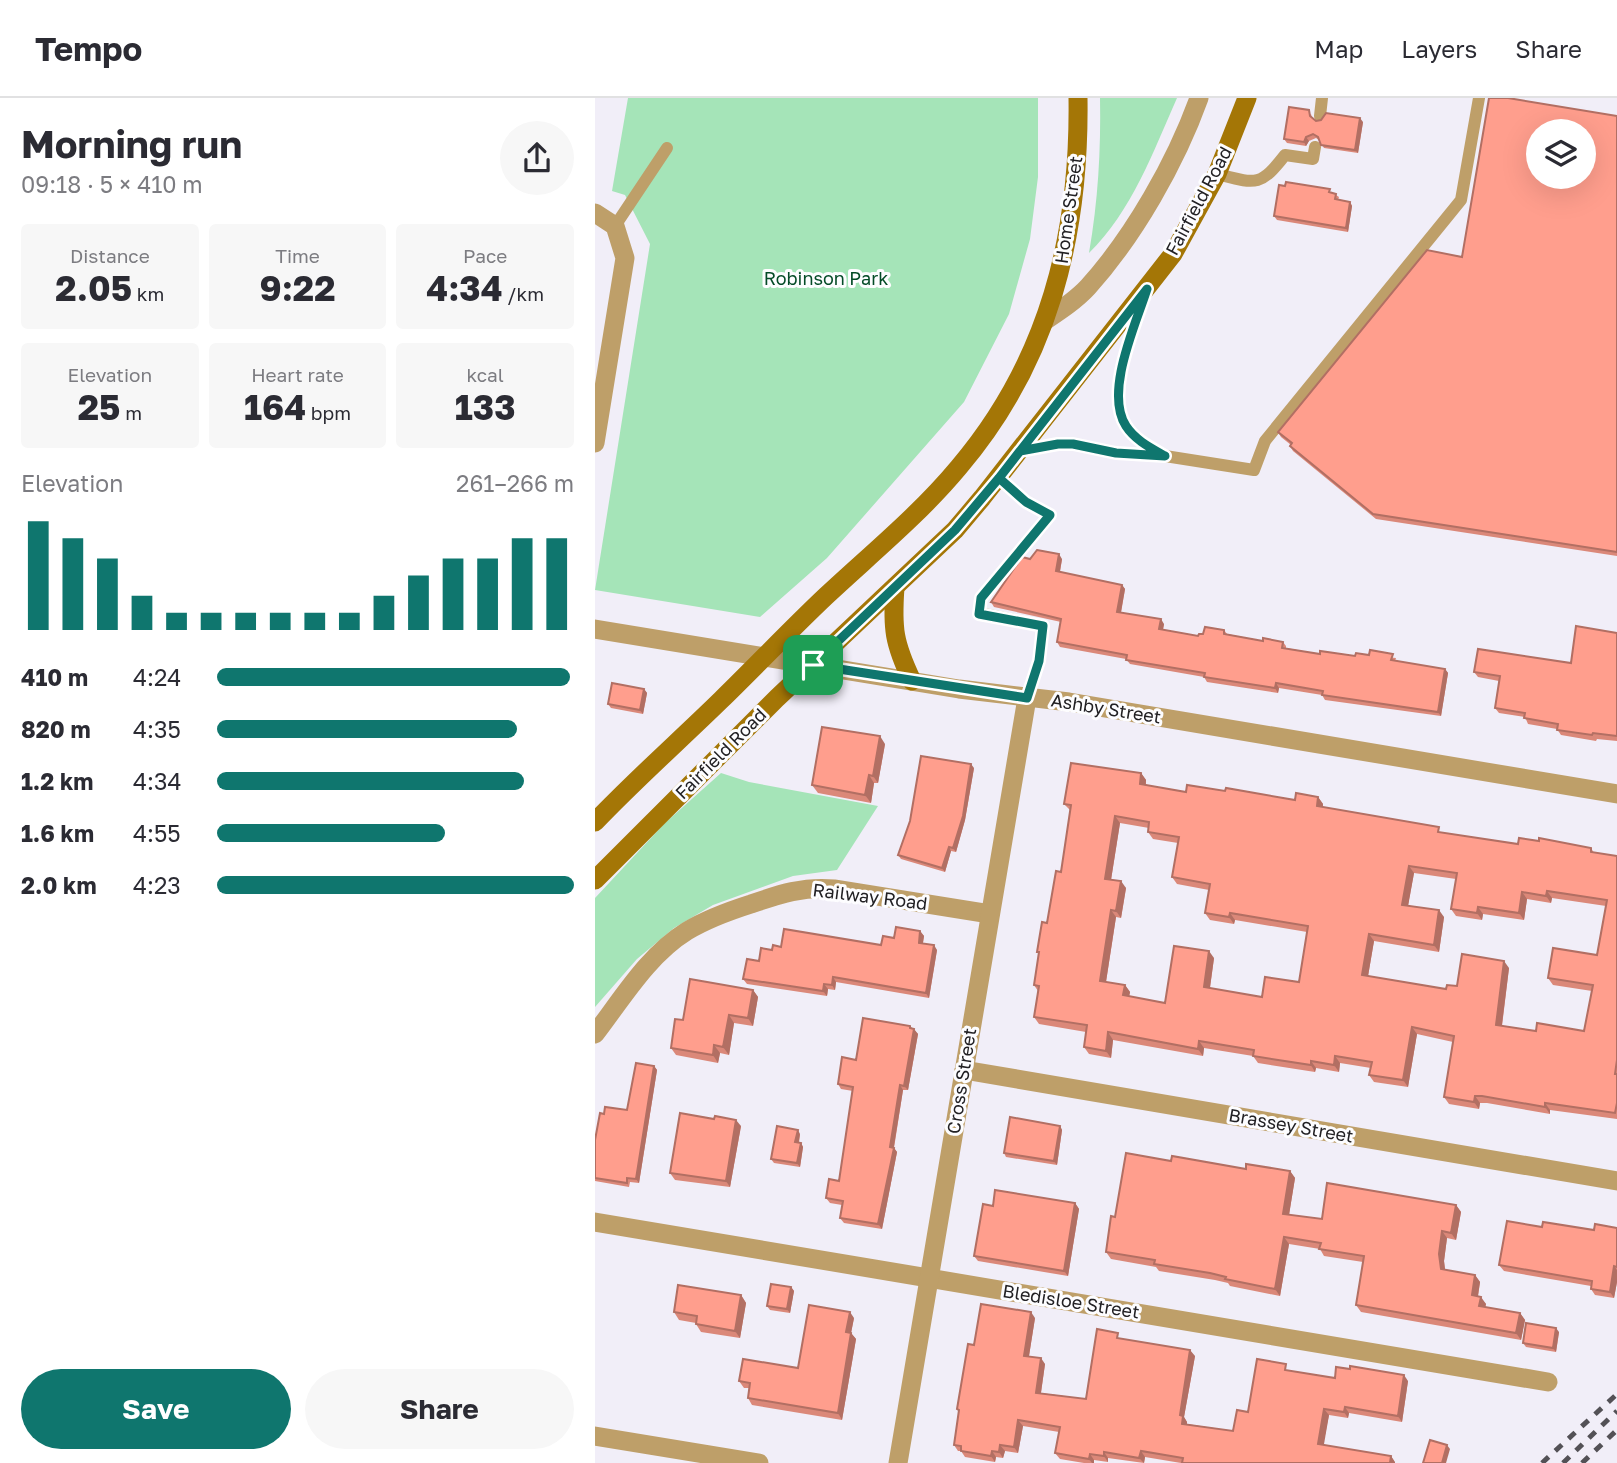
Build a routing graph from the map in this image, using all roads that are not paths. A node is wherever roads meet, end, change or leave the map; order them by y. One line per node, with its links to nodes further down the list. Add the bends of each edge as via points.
1 (1078, 98): 13 (main road, Home Street, via 1075,186 1065,251)
2 (1199, 98): 13 (street, via 1153,194 1110,260 1080,295)
3 (1247, 98): 9 (main road, Fairfield Road)
4 (1479, 98): 16 (lane, via 1461,200 1265,441 1254,470)
5 (1318, 99): 6 (lane)
6 (1320, 116)
7 (1315, 147): 9 (lane, via 1313,159 1285,155 1260,180)
8 (667, 148): 11 (lane)
9 (1217, 174): 12 (main road, Fairfield Road, via 1179,245)
10 (595, 213): 11 (street)
11 (615, 226): 14 (street, via 625,258)
12 (1147, 289): 15 (main road, Fairfield Road); 16 (lane, via 1123,366 1118,403 1130,431)
13 (1046, 320): 20 (main road, via 1009,397 958,469)
14 (595, 443)
15 (1020, 451): 16 (lane, via 1073,444); 17 (main road, Fairfield Road)
16 (1165, 456)
17 (999, 478): 18 (main road, Fairfield Road, via 955,530); 23 (lane, via 1026,502 1050,515 981,598 979,614 1043,626 1039,661)
18 (895, 587): 21 (main road, Fairfield Road); 22 (main road, via 894,636)
19 (595, 629): 20 (street, Ashby Street)
20 (762, 658): 21 (street, Ashby Street); 25 (main road)
21 (813, 665): 22 (street, Ashby Street); 26 (main road, Fairfield Road)
22 (912, 681): 23 (street, Ashby Street)
23 (1027, 698): 24 (street, Ashby Street); 27 (street, Cross Street)
24 (1617, 794)
25 (595, 822)
26 (595, 880)
27 (990, 914): 28 (street, Railway Road, via 834,889 784,892 685,932 639,975); 29 (street, Cross Street)
28 (595, 1034)
29 (964, 1070): 30 (street, Brassey Street); 32 (street, Cross Street)
30 (1617, 1181)
31 (595, 1222): 32 (street, Bledisloe Street)
32 (929, 1279): 33 (street, Bledisloe Street); 36 (street, Cross Street)
33 (1548, 1382)
34 (595, 1436): 35 (street)
35 (759, 1463)
36 (898, 1463)

